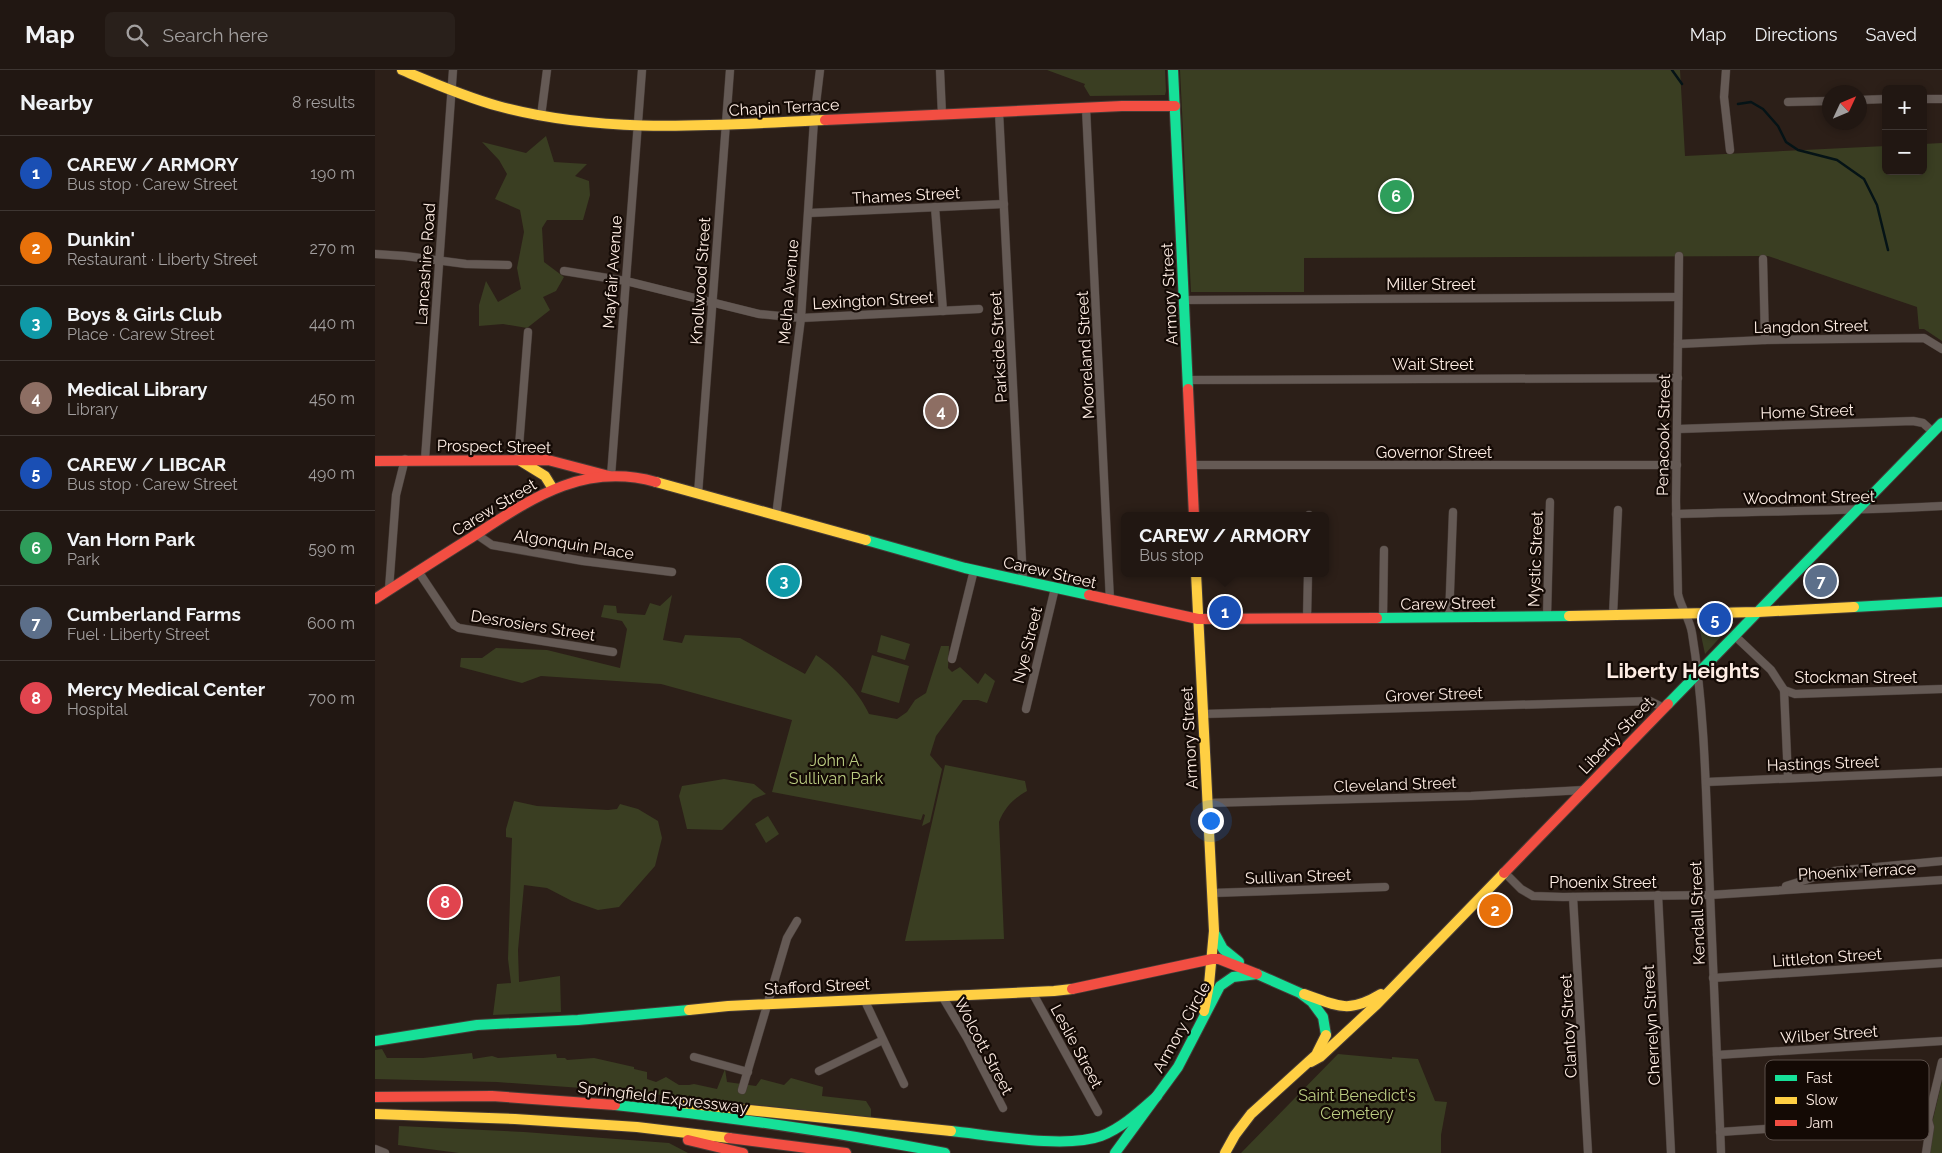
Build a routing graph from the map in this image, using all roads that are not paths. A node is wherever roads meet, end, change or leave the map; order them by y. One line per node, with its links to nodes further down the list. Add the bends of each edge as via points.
1 (402, 70): 10 (main road, Chapin Terrace)
2 (453, 70): 10 (street, Lancashire Road)
3 (547, 70): 21 (street)
4 (641, 70): 24 (street, Mayfair Avenue)
5 (730, 70): 23 (street, Knollwood Street)
6 (820, 70): 22 (street, Melha Avenue)
7 (939, 70): 20 (street)
8 (1173, 70): 17 (main road, Armory Street)
9 (1726, 70): 25 (street, via 1724,96)
10 (451, 90): 21 (main road, Chapin Terrace); 32 (street, Lancashire Road)
11 (1882, 99): 14 (street)
12 (1927, 99): 13 (street)
13 (1942, 99)
14 (1867, 100)
15 (1822, 101): 16 (street)
16 (1788, 102)
17 (1175, 106): 18 (main road, Chapin Terrace); 37 (main road, Armory Street)
18 (1086, 108): 19 (main road, Chapin Terrace); 79 (street, Mooreland Street)
19 (999, 112): 20 (main road, Chapin Terrace); 26 (street, Parkside Street)
20 (942, 115): 22 (main road, Chapin Terrace)
21 (541, 116): 24 (main road, Chapin Terrace)
22 (814, 120): 23 (main road, Chapin Terrace); 28 (street, Melha Avenue)
23 (725, 125): 24 (main road, Chapin Terrace); 38 (street, Knollwood Street)
24 (637, 127): 35 (street, Mayfair Avenue)
25 (1731, 150)
26 (1004, 204): 27 (street, Thames Street); 75 (street, Parkside Street)
27 (935, 207): 28 (street, Thames Street); 40 (street)
28 (809, 213): 41 (street, Melha Avenue)
29 (375, 254): 32 (street)
30 (1679, 256): 36 (street, Penacook Street)
31 (1763, 259): 43 (street)
32 (440, 260): 33 (street); 51 (street, Lancashire Road)
33 (508, 265)
34 (564, 271): 35 (street, Lexington Street)
35 (626, 281): 38 (street, Lexington Street); 57 (street, Mayfair Avenue)
36 (1678, 297): 37 (street, Miller Street); 44 (street, Penacook Street)
37 (1185, 300): 47 (main road, Armory Street)
38 (713, 302): 41 (street, Lexington Street, via 759,314); 59 (street, Knollwood Street)
39 (979, 309): 40 (street, Lexington Street)
40 (943, 310): 41 (street, Lexington Street)
41 (801, 318): 67 (street, Melha Avenue)
42 (528, 332): 52 (street)
43 (1765, 340): 44 (street, Langdon Street); 45 (street, Langdon Street, via 1924,338)
44 (1678, 344): 46 (street, Penacook Street)
45 (1942, 348)
46 (1678, 378): 47 (street, Wait Street); 49 (street, Penacook Street)
47 (1188, 380): 55 (main road, Armory Street)
48 (1942, 423): 50 (main road, Liberty Street)
49 (1678, 428): 50 (street, Home Street, via 1913,421 1923,423); 56 (street, Penacook Street)
50 (1933, 432): 63 (main road, Liberty Street)
51 (425, 459): 52 (main road, Prospect Street); 53 (main road, Prospect Street)
52 (519, 459): 57 (main road, Prospect Street, via 548,460); 58 (main road, via 545,476)
53 (405, 460): 54 (main road, Prospect Street); 77 (street, via 396,494)
54 (375, 461)
55 (1191, 465): 56 (street, Governor Street); 64 (main road, Armory Street)
56 (1677, 465): 66 (street, Penacook Street)
57 (611, 476): 58 (main road, Carew Street, via 576,481); 59 (main road, Carew Street, via 649,480)
58 (553, 489): 68 (main road, Carew Street, via 529,500)
59 (698, 494): 67 (main road, Carew Street)
60 (1550, 502): 84 (street, Mystic Street)
61 (1942, 506): 63 (street, Woodmont Street)
62 (1618, 510): 83 (street)
63 (1857, 511): 66 (street, Woodmont Street); 81 (main road, Liberty Street)
64 (1194, 512)
65 (1453, 512): 86 (street)
66 (1676, 514): 82 (street, Penacook Street, via 1678,594)
67 (776, 516): 70 (main road, Carew Street)
68 (476, 534): 71 (main road, Carew Street); 72 (street, Algonquin Place, via 492,545)
69 (1384, 550): 85 (street)
70 (974, 570): 75 (main road, Carew Street); 91 (street)
71 (418, 571): 77 (main road, Carew Street); 90 (street, Desrosiers Street, via 459,628)
72 (672, 572)
73 (1196, 577): 87 (main road, Armory Street)
74 (1308, 577): 88 (street)
75 (1023, 581): 76 (main road, Carew Street)
76 (1055, 588): 79 (main road, Carew Street); 96 (street, Nye Street)
77 (389, 590): 78 (main road, Carew Street)
78 (375, 598)
79 (1110, 601): 87 (main road, Carew Street)
80 (1942, 602): 81 (main road, Carew Street)
81 (1758, 612): 82 (main road, Carew Street); 89 (main road, Liberty Street)
82 (1685, 613): 83 (main road, Carew Street); 92 (street, Penacook Street, via 1692,631)
83 (1613, 615): 84 (main road, Carew Street)
84 (1547, 616): 86 (main road, Carew Street)
85 (1383, 618): 86 (main road, Carew Street); 88 (main road, Carew Street)
86 (1449, 618)
87 (1198, 619): 88 (main road, Carew Street); 97 (main road, Armory Street)
88 (1307, 619)
89 (1735, 636): 92 (main road, Liberty Street); 93 (street, Stockman Street, via 1771,670)
90 (613, 652)
91 (952, 659)
92 (1699, 673): 95 (main road, Liberty Street); 100 (street, Kendall Street)
93 (1784, 690): 94 (street, Stockman Street, via 1795,694); 99 (street)
94 (1942, 690)
95 (1664, 708): 97 (street, Grover Street, via 1650,701); 101 (main road, Liberty Street)
96 (1026, 709)
97 (1203, 714): 102 (main road, Armory Street)
98 (1942, 772): 99 (street, Hastings Street)
99 (1788, 778): 100 (street, Hastings Street)
100 (1706, 782): 114 (street, Kendall Street)
101 (1584, 790): 102 (street, Cleveland Street); 106 (main road, Liberty Street)
102 (1207, 803): 112 (main road, Armory Street)
103 (1942, 861): 104 (street, Phoenix Terrace)
104 (1902, 864): 105 (street, Phoenix Terrace); 108 (street)
105 (1883, 867): 109 (street); 111 (street, Phoenix Terrace, via 1834,871)
106 (1504, 872): 115 (street, Phoenix Street, via 1533,896); 122 (main road, Liberty Street)
107 (1942, 880): 108 (street, Phoenix Terrace)
108 (1902, 882): 109 (street, Phoenix Terrace)
109 (1884, 883): 111 (street, Phoenix Terrace)
110 (1385, 887): 112 (street, Sullivan Street)
111 (1775, 889): 114 (street, Phoenix Terrace)
112 (1212, 893): 117 (main road, Armory Street)
113 (1658, 895): 114 (street, Phoenix Street); 115 (street, Phoenix Street); 159 (street, Cherrelyn Street)
114 (1710, 895): 121 (street, Kendall Street)
115 (1573, 897): 158 (street, Clantoy Street)
116 (797, 921): 127 (street, via 787,938)
117 (1214, 931): 118 (main road, Armory Street); 120 (main road, Armory Street, via 1223,949)
118 (1212, 959): 120 (main road, Stafford Street); 123 (main road, Stafford Street, via 1084,987); 128 (main road, Armory Street)
119 (1942, 963): 121 (street, Littleton Street)
120 (1252, 971): 124 (main road); 128 (main road, Armory Circle, via 1224,982)
121 (1713, 978): 132 (street, Kendall Street)
122 (1396, 983): 124 (main road, Liberty Street, via 1364,1005 1346,1008); 135 (main road, Liberty Street, via 1357,1025)
123 (1032, 992): 125 (main road, Stafford Street); 144 (street, Leslie Street)
124 (1300, 993): 135 (main road, via 1318,1008 1326,1028 1322,1045)
125 (942, 996): 126 (main road, Stafford Street); 143 (street, Wolcott Street)
126 (864, 999): 127 (main road, Stafford Street); 129 (street)
127 (767, 1004): 130 (main road, Stafford Street, via 466,1026); 137 (street)
128 (1204, 1014): 140 (main road, Armory Circle, via 1187,1054)
129 (883, 1040): 136 (street); 138 (street)
130 (375, 1041)
131 (1942, 1041): 132 (street, Wilber Street)
132 (1717, 1055): 149 (street, Kendall Street)
133 (694, 1057): 137 (street)
134 (1942, 1062): 146 (street)
135 (1307, 1064): 157 (main road, via 1255,1110)
136 (819, 1071)
137 (748, 1072): 139 (street)
138 (904, 1084)
139 (742, 1090)
140 (1157, 1096): 142 (main road, via 1125,1123 1110,1131 1092,1139 1065,1141 748,1108 673,1103); 156 (main road, Armory Circle)
141 (375, 1097): 142 (main road, Springfield Expressway, via 492,1096)
142 (611, 1104): 155 (main road, Springfield Expressway, via 852,1135)
143 (1003, 1108)
144 (1098, 1112)
145 (375, 1114): 147 (main road, Springfield Expressway)
146 (1929, 1116)
147 (637, 1127): 153 (main road); 154 (main road, Springfield Expressway)
148 (1765, 1129): 149 (street)
149 (1720, 1132): 160 (street, Kendall Street)
150 (1928, 1140): 161 (street)
151 (375, 1148): 152 (street)
152 (385, 1153)
153 (743, 1153)
154 (846, 1153)
155 (945, 1153)
156 (1115, 1153)
157 (1225, 1153)
158 (1588, 1153)
159 (1671, 1153)
160 (1721, 1153)
161 (1925, 1153)

